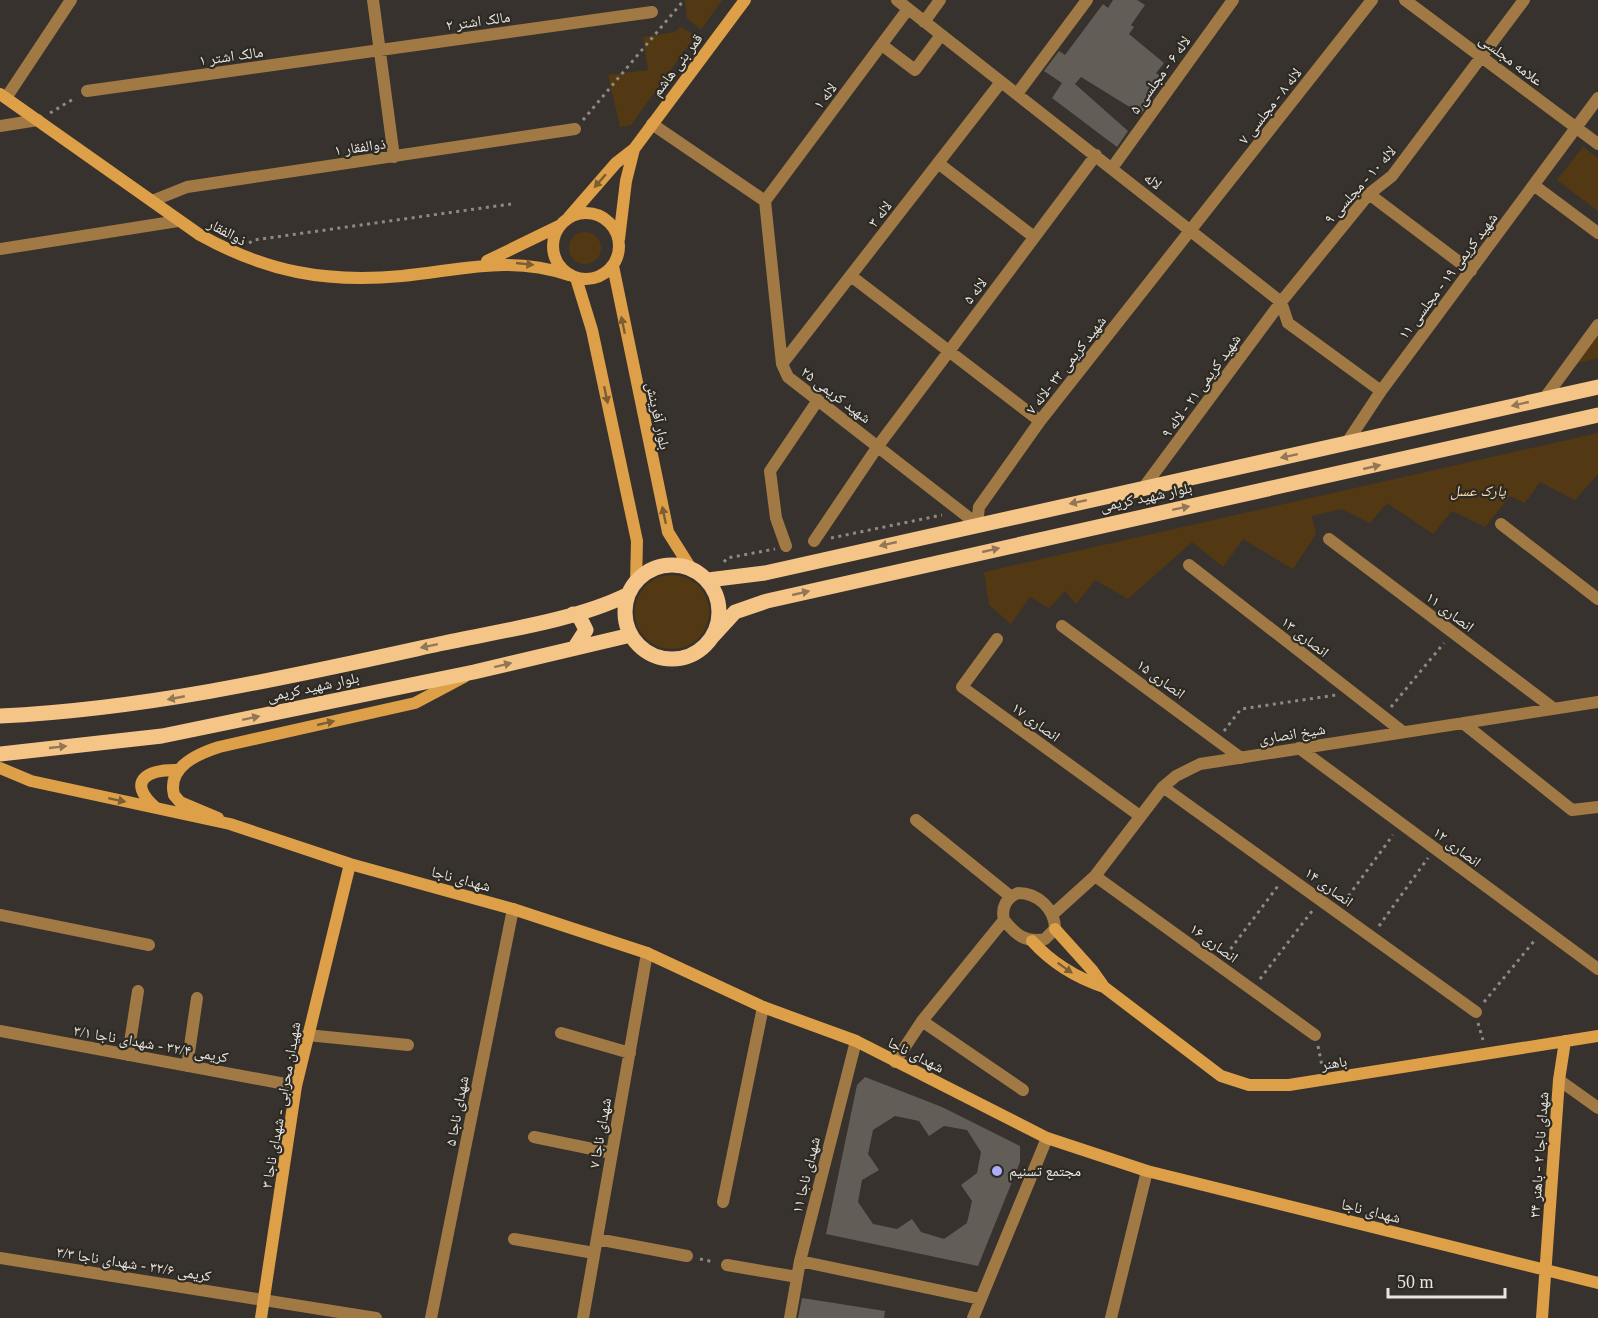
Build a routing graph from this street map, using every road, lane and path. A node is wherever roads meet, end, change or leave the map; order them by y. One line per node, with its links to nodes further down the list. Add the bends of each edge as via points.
1 (71, 0): 22 (street)
2 (373, 0): 17 (street)
3 (684, 0): 28 (path)
4 (745, 0): 25 (street, قمر بنی هاشم)
5 (897, 0): 12 (street, لاله)
6 (940, 0): 14 (street)
7 (1087, 0): 21 (street)
8 (1233, 0): 34 (street, لاله ۶ - مجلسی ۵)
9 (1372, 0): 43 (street, لاله ۸ - مجلسی ۷)
10 (1405, 0): 18 (street, علامه مجلسی)
11 (1524, 0): 18 (street, لاله ۱۰ - مجلسی ۹)
12 (909, 9): 14 (street, لاله); 16 (street, لاله ۱)
13 (652, 12): 17 (street, مالک اشتر ۲)
14 (924, 21): 15 (street, لاله)
15 (941, 35): 16 (street, via 915,70); 19 (street, لاله)
16 (882, 45): 38 (street, لاله ۱)
17 (380, 50): 20 (street, مالک اشتر ۱); 32 (street)
18 (1481, 56): 27 (street, علامه مجلسی); 36 (street, لاله ۱۰ - مجلسی ۹, via 1392,176)
19 (1001, 82): 21 (street, لاله); 33 (street, لاله ۳)
20 (87, 91): 24 (path)
21 (1017, 94): 31 (street, لاله)
22 (3, 96): 24 (street, ذوالفقار)
23 (1598, 98): 27 (street, شهید کریمی ۱۹ - مجلسی ۱۱)
24 (38, 120): 26 (street); 37 (street, ذوالفقار)
25 (652, 124): 30 (street, قمر بنی هاشم); 38 (street)
26 (0, 126)
27 (1576, 128): 29 (street, علامه مجلسی); 35 (street, شهید کریمی ۱۹ - مجلسی ۱۱)
28 (575, 129): 32 (street, ذوالفقار ۱)
29 (1598, 144)
30 (634, 149): 40 (street, one-way to 40, via 616,163); 46 (street)
31 (1096, 155): 34 (street, لاله); 45 (street, لاله ۵)
32 (394, 157): 37 (street, ذوالفقار ۱, via 187,187)
33 (938, 164): 45 (street); 53 (street, لاله ۳)
34 (1112, 168): 43 (street, لاله)
35 (1535, 186): 44 (street); 51 (street, شهید کریمی ۱۹ - مجلسی ۱۱)
36 (1369, 194): 51 (street); 54 (street, لاله ۱۰ - مجلسی ۹)
37 (152, 201): 41 (street, ذوالفقار)
38 (765, 201): 57 (street, شهید کریمی ۲۵)
39 (511, 204): 48 (path, via 254,240)
40 (569, 217): 42 (street); 46 (street, via 579,213 600,216 615,230)
41 (178, 221): 47 (street); 48 (street, ذوالفقار)
42 (559, 226): 49 (street); 52 (street, via 552,243 553,253 562,269)
43 (1192, 230): 54 (street, لاله); 63 (street, شهید کریمی ۲۳ -لاله ۷)
44 (1598, 232)
45 (1034, 237): 56 (street, لاله ۵)
46 (619, 240): 50 (street)
47 (0, 249)
48 (234, 254): 49 (street, ذوالفقار, via 275,269 350,279)
49 (480, 264): 52 (street, one-way to 52, via 534,265)
50 (613, 266): 52 (street, via 596,278); 74 (street, بلوار آفرینش, one-way to 50, via 668,532)
51 (1472, 271): 59 (street, شهید کریمی ۱۹ - مجلسی ۱۱)
52 (572, 276): 77 (street, one-way to 77, via 592,330 637,542)
53 (851, 276): 56 (street); 57 (street, لاله ۳)
54 (1281, 302): 59 (street, لاله, via 1287,323); 66 (street, شهید کریمی ۲۱ - لاله ۹)
55 (1598, 325): 60 (street)
56 (949, 351): 63 (street); 65 (street, لاله ۵)
57 (782, 364): 61 (street, شهید کریمی ۲۵, via 788,377)
58 (1598, 387): 60 (main road, بلوار شهید کریمی)
59 (1381, 391): 64 (street, شهید کریمی ۱۹ - مجلسی ۱۱)
60 (1544, 399): 64 (main road, بلوار شهید کریمی, one-way to 64)
61 (818, 400): 65 (street, شهید کریمی ۲۵); 72 (street, via 770,471 776,518)
62 (1598, 416): 79 (main road, بلوار شهید کریمی, one-way to 62)
63 (1040, 421): 68 (street, شهید کریمی ۲۳ -لاله ۷, via 979,507)
64 (1346, 444): 66 (main road, بلوار شهید کریمی, one-way to 66)
65 (878, 446): 67 (street, شهید کریمی ۲۵); 71 (street, لاله ۵)
66 (1144, 487): 68 (main road, بلوار شهید کریمی, one-way to 68)
67 (960, 512): 68 (street, شهید کریمی ۲۵); 71 (path)
68 (977, 524): 75 (main road, بلوار شهید کریمی, one-way to 75)
69 (1501, 524): 78 (street)
70 (1329, 539): 82 (street, انصاری ۱۱)
71 (814, 541)
72 (786, 546): 76 (path, via 727,558)
73 (1189, 565): 88 (street, انصاری ۱۳)
74 (690, 567): 76 (main road); 77 (main road, via 664,565 647,572)
75 (765, 573): 76 (main road, بلوار شهید کریمی); 79 (main road, via 749,580 748,585 753,599)
76 (708, 580): 84 (main road, via 720,607)
77 (632, 589): 80 (main road, بلوار شهید کریمی, via 604,607); 83 (main road, via 625,609)
78 (1598, 599)
79 (766, 601): 84 (main road, بلوار شهید کریمی, via 735,612)
80 (573, 614): 86 (main road, via 586,630); 91 (main road, بلوار شهید کریمی, one-way to 91, via 170,700 66,713)
81 (1062, 626): 95 (street, انصاری ۱۵)
82 (1452, 632): 90 (street, انصاری ۱۱); 92 (path)
83 (631, 635): 84 (main road, via 651,654 672,658 693,654); 86 (main road, بلوار شهید کریمی)
84 (713, 636)
85 (997, 639): 104 (street, انصاری ۱۷, via 962,687)
86 (575, 647): 87 (main road, بلوار شهید کریمی, one-way to 86)
87 (474, 672): 97 (main road, بلوار شهید کریمی, one-way to 87, via 162,736); 100 (street, one-way to 87, via 189,758 219,747 415,703)
88 (1352, 693): 92 (street, انصاری ۱۳); 95 (path, via 1241,709)
89 (1598, 702): 90 (street, شیخ انصاری)
90 (1553, 708): 93 (street, شیخ انصاری)
91 (0, 716)
92 (1383, 717): 94 (street, انصاری ۱۳)
93 (1463, 723): 94 (street, شیخ انصاری); 102 (street, via 1572,810)
94 (1403, 732): 96 (street, شیخ انصاری)
95 (1217, 740): 98 (street, انصاری ۱۵)
96 (1299, 748): 98 (street, شیخ انصاری); 107 (street, انصاری ۱۲)
97 (0, 753)
98 (1241, 758): 101 (street, شیخ انصاری, via 1200,764)
99 (0, 768): 103 (street, شهدای ناجا, one-way to 103, via 31,782)
100 (179, 770): 103 (street, via 164,769 143,778 142,795); 106 (street, شهدای ناجا, via 172,789 180,802)
101 (1163, 787): 104 (street, شیخ انصاری); 110 (street, انصاری ۱۴)
102 (1598, 807)
103 (156, 808): 106 (street, شهدای ناجا)
104 (1140, 816): 111 (street, شیخ انصاری)
105 (916, 820): 112 (street)
106 (230, 824): 109 (street, شهدای ناجا)
107 (1401, 824): 108 (street, انصاری ۱۲); 115 (path)
108 (1434, 849): 120 (street, انصاری ۱۲); 121 (path)
109 (350, 864): 114 (street, شهدای ناجا); 136 (street, شهیدان محرابی - شهدای ناجا ۳)
110 (1286, 875): 113 (street, انصاری ۱۴); 125 (path)
111 (1095, 876): 116 (street, شیخ انصاری); 125 (street, انصاری ۱۶)
112 (1010, 896): 116 (street, via 1032,896); 118 (street, via 1003,909)
113 (1321, 900): 115 (street, انصاری ۱۴); 128 (path)
114 (513, 909): 124 (street, شهدای ناجا); 171 (street, شهدای ناجا ۵)
115 (1337, 912): 121 (street, انصاری ۱۴)
116 (1053, 914): 119 (street)
117 (0, 915): 123 (street)
118 (1004, 920): 122 (street, via 1014,932); 133 (street)
119 (1055, 929): 122 (street, via 1045,939); 127 (street, باهنر)
120 (1544, 929): 126 (street, انصاری ۱۲); 132 (path)
121 (1371, 937): 132 (street, انصاری ۱۴)
122 (1032, 941): 127 (street, باهنر, one-way to 127, via 1081,979)
123 (149, 945)
124 (647, 953): 131 (street, شهدای ناجا); 142 (street, شهدای ناجا ۷)
125 (1218, 965): 128 (street, انصاری ۱۶)
126 (1598, 969)
127 (1104, 987): 147 (street, باهنر, via 1221,1076 1249,1086)
128 (1252, 989): 137 (street, انصاری ۱۶)
129 (138, 991): 144 (street)
130 (197, 998): 146 (street)
131 (763, 1008): 139 (street, شهدای ناجا); 156 (street)
132 (1476, 1012): 143 (path)
133 (922, 1021): 145 (street); 150 (street)
134 (0, 1032): 144 (street, کریمی ۳۲/۴ - شهدای ناجا ۳/۱)
135 (561, 1033): 142 (street)
136 (308, 1035): 141 (street); 149 (street, شهیدان محرابی - شهدای ناجا ۳)
137 (1315, 1035): 147 (path)
138 (1598, 1036): 140 (street, باهنر)
139 (856, 1041): 145 (street, شهدای ناجا); 162 (street, شهدای ناجا ۱۱)
140 (1565, 1041): 143 (street, باهنر); 148 (street, شهدای ناجا ۲ - باهنر ۲۴)
141 (408, 1045)
142 (630, 1053): 154 (street, شهدای ناجا ۷)
143 (1486, 1054): 147 (street, باهنر)
144 (128, 1055): 146 (street, کریمی ۳۲/۴ - شهدای ناجا ۳/۱)
145 (895, 1062): 153 (street, شهدای ناجا)
146 (187, 1066): 149 (street, کریمی ۳۲/۴ - شهدای ناجا ۳/۱)
147 (1325, 1080)
148 (1559, 1080): 151 (street); 164 (street, شهدای ناجا ۲ - باهنر ۲۴)
149 (297, 1086): 168 (street, شهیدان محرابی - شهدای ناجا ۳)
150 (1023, 1090)
151 (1598, 1108)
152 (534, 1137): 154 (street)
153 (1047, 1138): 155 (street, شهدای ناجا); 167 (street)
154 (612, 1153): 158 (street, شهدای ناجا ۷)
155 (1147, 1171): 164 (street, شهدای ناجا); 175 (street)
156 (723, 1202)
157 (514, 1239): 159 (street)
158 (597, 1239): 159 (street, شهدای ناجا ۷); 160 (street)
159 (594, 1253): 172 (street, شهدای ناجا ۷)
160 (687, 1256): 163 (path)
161 (0, 1258): 168 (street, کریمی ۳۲/۶ - شهدای ناجا ۳/۳)
162 (800, 1261): 165 (street, شهدای ناجا ۱۱); 167 (street)
163 (728, 1265): 165 (street)
164 (1545, 1272): 166 (street, شهدای ناجا); 176 (street, شهدای ناجا ۲ - باهنر ۲۴)
165 (797, 1277): 173 (street, شهدای ناجا ۱۱)
166 (1598, 1283)
167 (980, 1299): 174 (street)
168 (264, 1300): 169 (street, شهیدان محرابی - شهدای ناجا ۳); 170 (street, کریمی ۳۲/۶ - شهدای ناجا ۳/۳)
169 (261, 1318)
170 (375, 1318)
171 (431, 1318)
172 (583, 1318)
173 (790, 1318)
174 (973, 1318)
175 (1111, 1318)
176 (1542, 1318)

